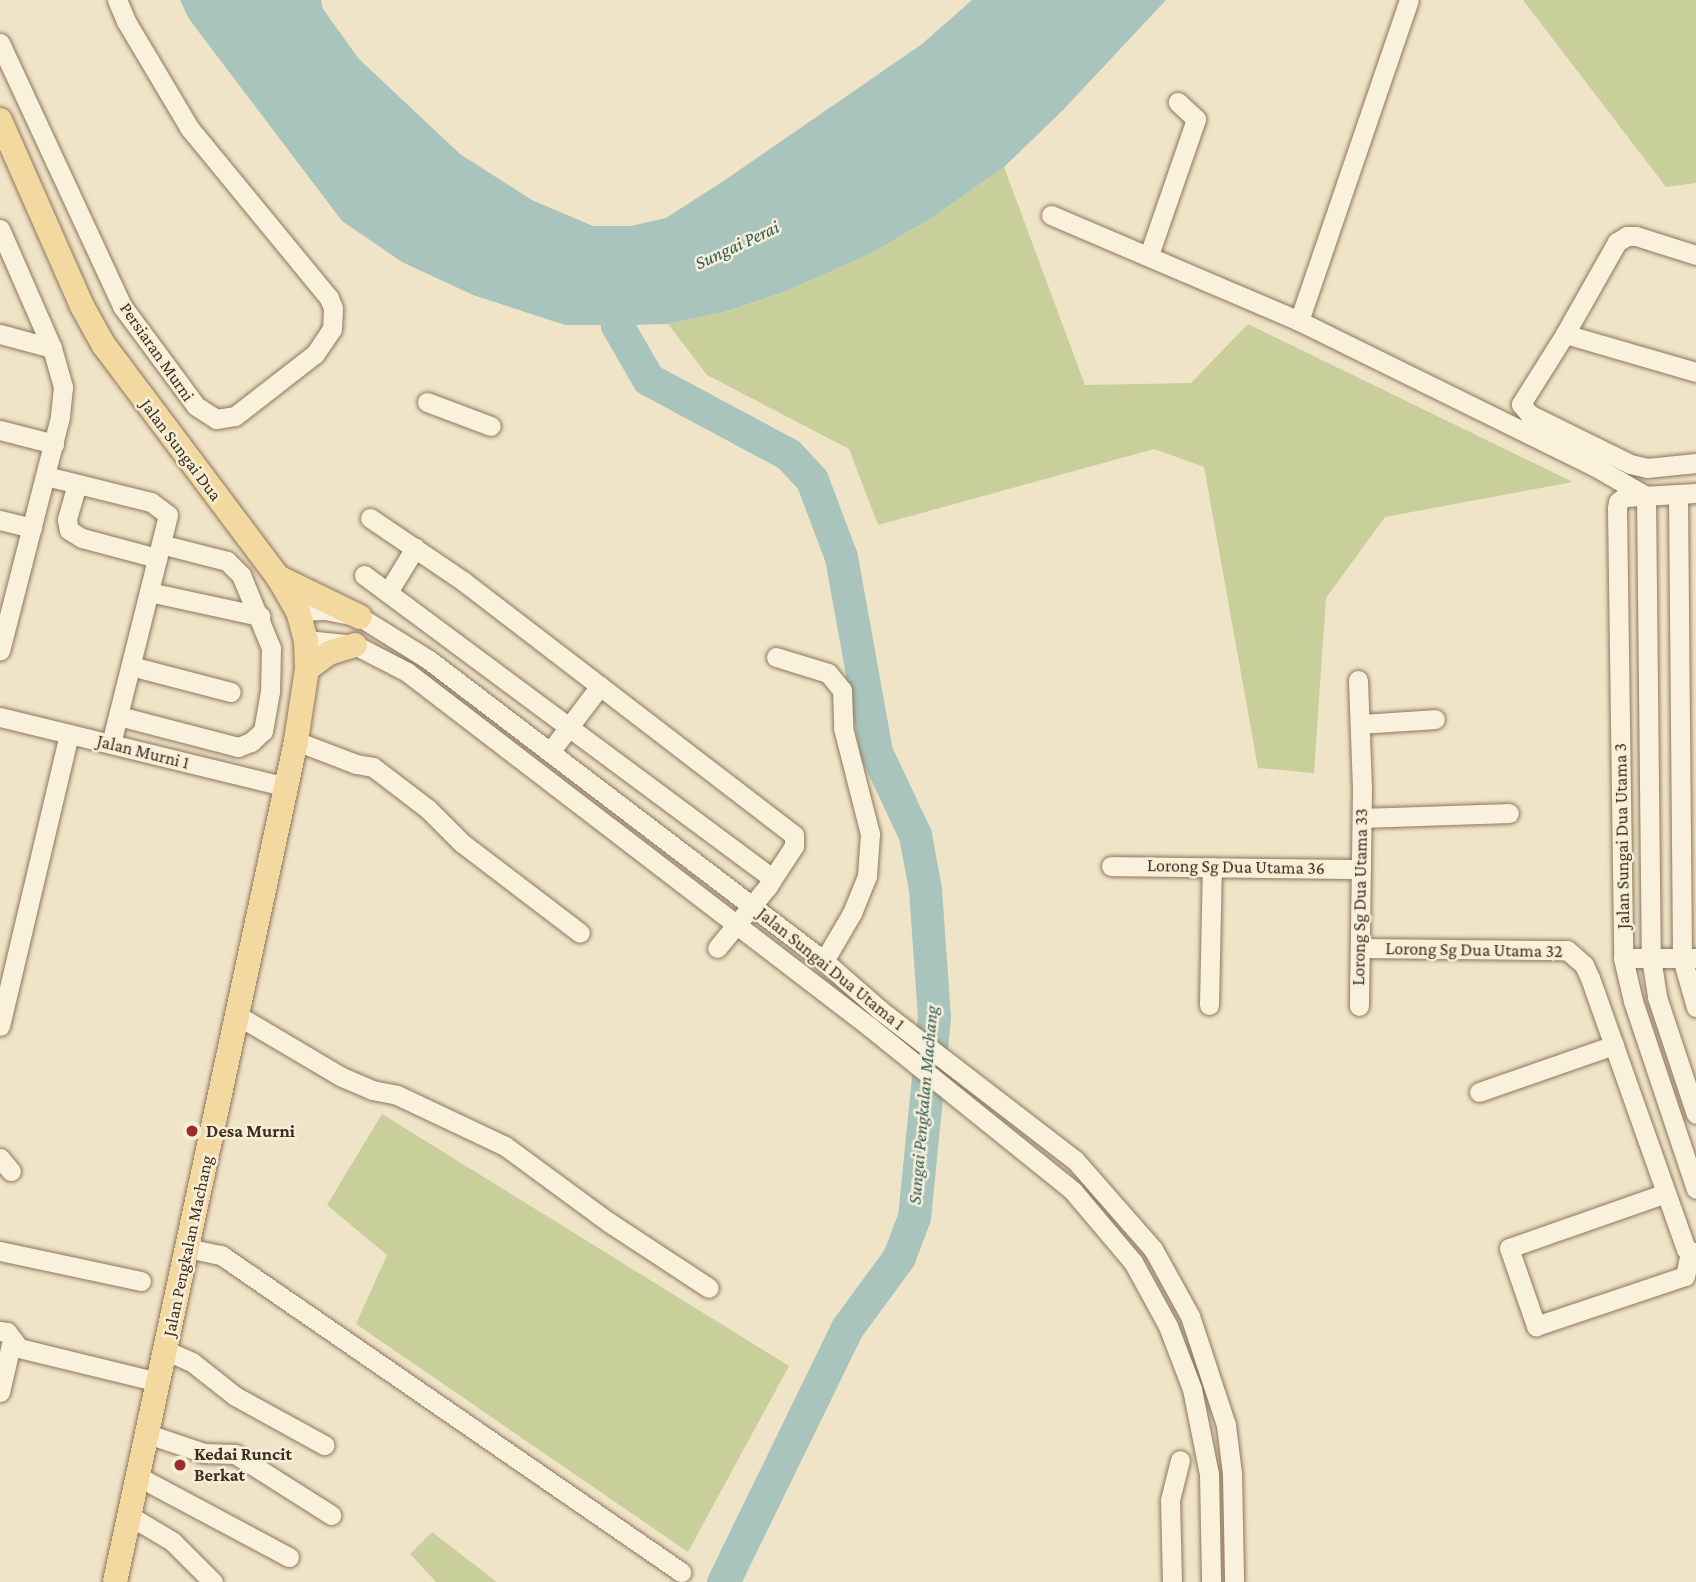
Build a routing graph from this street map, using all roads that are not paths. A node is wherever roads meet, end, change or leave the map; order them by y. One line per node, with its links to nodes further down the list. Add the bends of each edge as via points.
1 (117, 0): 3 (street, Persiaran Murni, via 190,129 334,308 332,330 315,354 234,416 216,419 195,406 122,306)
2 (1409, 0): 10 (street)
3 (0, 43)
4 (1178, 102): 8 (street, via 1196,119)
5 (0, 120): 30 (main road, Jalan Sungai Dua, via 103,344)
6 (1051, 215): 8 (street)
7 (1, 233): 13 (street)
8 (1149, 255): 10 (street)
9 (1696, 256): 12 (street, via 1626,236 1617,242)
10 (1299, 321): 23 (street)
11 (0, 334): 13 (street)
12 (1565, 334): 14 (street); 19 (street, via 1521,404 1523,410 1640,467)
13 (52, 348): 18 (street, via 62,387)
14 (1696, 372)
15 (427, 402): 16 (street)
16 (491, 426)
17 (0, 430): 18 (street)
18 (54, 444): 20 (street)
19 (1696, 463)
20 (46, 476): 21 (street); 26 (street)
21 (77, 484): 28 (street, via 151,502 168,515); 28 (street, via 67,520 69,530 82,538)
22 (1687, 495): 23 (street, Jalan Sungai Dua Utama 3); 58 (street)
23 (1646, 496): 68 (street, Jalan Sungai Dua Utama 3, via 1624,497 1617,508); 69 (street, Jalan Sungai Dua Utama 3)
24 (370, 518): 27 (street)
25 (0, 520): 26 (street)
26 (32, 528): 34 (street)
27 (415, 548): 32 (street); 44 (street)
28 (159, 551): 31 (street); 35 (street, via 227,561 241,575)
29 (364, 575): 32 (street)
30 (278, 577): 33 (main road, Jalan Sungai Dua); 36 (main road)
31 (149, 592): 35 (street); 41 (street)
32 (388, 592): 50 (street)
33 (298, 611): 36 (street, Jalan Sungai Dua Utama 1, via 325,610); 37 (main road, Jalan Sungai Dua)
34 (4, 612): 39 (street)
35 (260, 616): 46 (street, via 271,648 270,692 263,731 251,742 238,747)
36 (360, 617): 54 (street, Jalan Sungai Dua Utama 1, via 429,660)
37 (306, 640): 38 (street, Jalan Sungai Dua Utama 1); 42 (main road, Jalan Sungai Dua)
38 (355, 645): 42 (main road, via 329,653); 64 (street, Jalan Sungai Dua Utama 1, via 407,672)
39 (0, 650)
40 (776, 657): 71 (street, via 828,673 842,690 844,728 870,834 867,876)
41 (131, 666): 45 (street); 46 (street)
42 (307, 668): 52 (main road, Jalan Sungai Dua)
43 (1358, 680): 49 (street, Lorong Sg Dua Utama 33)
44 (600, 686): 50 (street); 62 (street, via 794,835 794,846)
45 (231, 691)
46 (119, 716): 53 (street)
47 (0, 717): 51 (street, Jalan Murni 1)
48 (1436, 719): 49 (street)
49 (1360, 724): 57 (street, Lorong Sg Dua Utama 33)
50 (569, 727): 54 (street); 62 (street)
51 (69, 734): 53 (street, Jalan Murni 1); 77 (street)
52 (296, 741): 55 (main road, Jalan Sungai Dua); 65 (street, via 373,767 428,809 462,843)
53 (111, 744): 55 (street, Jalan Murni 1)
54 (550, 752): 63 (street, Jalan Sungai Dua Utama 1)
55 (287, 787): 75 (main road, Jalan Pengkalan Machang)
56 (1508, 813): 57 (street)
57 (1362, 818): 61 (street, Lorong Sg Dua Utama 33)
58 (1688, 830): 70 (street)
59 (1111, 866): 60 (street, Lorong Sg Dua Utama 36)
60 (1212, 867): 61 (street, Lorong Sg Dua Utama 36); 72 (street)
61 (1361, 869): 67 (street, Lorong Sg Dua Utama 33)
62 (771, 881): 63 (street)
63 (752, 906): 64 (street); 71 (street, Jalan Sungai Dua Utama 1)
64 (737, 925): 66 (street); 76 (street, Jalan Sungai Dua Utama 1)
65 (580, 933)
66 (717, 948)
67 (1360, 948): 73 (street, Lorong Sg Dua Utama 33); 78 (street, Lorong Sg Dua Utama 32, via 1567,950 1584,965)
68 (1623, 958): 69 (street); 81 (street, Jalan Sungai Dua Utama 3)
69 (1651, 958): 70 (street); 80 (street, Jalan Sungai Dua Utama 3, via 1657,998)
70 (1689, 958): 74 (street)
71 (824, 961): 76 (street, Jalan Sungai Dua Utama 1)
72 (1209, 1005)
73 (1359, 1006)
74 (1696, 1007)
75 (237, 1015): 83 (main road, Jalan Pengkalan Machang); 87 (street, via 342,1077 397,1095 505,1146)
76 (875, 1018): 103 (street, Jalan Sungai Dua Utama 1, via 1073,1191 1133,1262 1168,1326 1201,1423 1209,1474); 104 (street, Jalan Sungai Dua Utama 1, via 1007,1105 1075,1160 1153,1249 1190,1316 1226,1425 1232,1473)
77 (0, 1026)
78 (1614, 1045): 79 (street); 82 (street)
79 (1479, 1092)
80 (1696, 1114)
81 (1696, 1189)
82 (1666, 1193): 85 (street); 85 (street, via 1509,1248 1536,1326 1685,1276)
83 (187, 1248): 89 (main road, Jalan Pengkalan Machang); 99 (street, via 221,1255)
84 (0, 1251): 86 (street)
85 (1693, 1252)
86 (141, 1281)
87 (709, 1288)
88 (6, 1335): 90 (street, via 19,1348); 91 (street)
89 (165, 1350): 90 (main road, Jalan Pengkalan Machang); 93 (street, via 192,1362 234,1396)
90 (158, 1382): 92 (main road, Jalan Pengkalan Machang)
91 (0, 1392)
92 (148, 1434): 95 (main road, Jalan Pengkalan Machang); 96 (street, via 204,1453 235,1454)
93 (324, 1445)
94 (1180, 1460): 102 (street, via 1170,1500)
95 (139, 1477): 97 (main road, Jalan Pengkalan Machang); 98 (street)
96 (331, 1515)
97 (130, 1516): 100 (main road, Jalan Pengkalan Machang); 101 (street, via 172,1541)
98 (289, 1557)
99 (681, 1572)
100 (115, 1582)
101 (213, 1582)
102 (1172, 1582)
103 (1211, 1582)
104 (1234, 1582)

